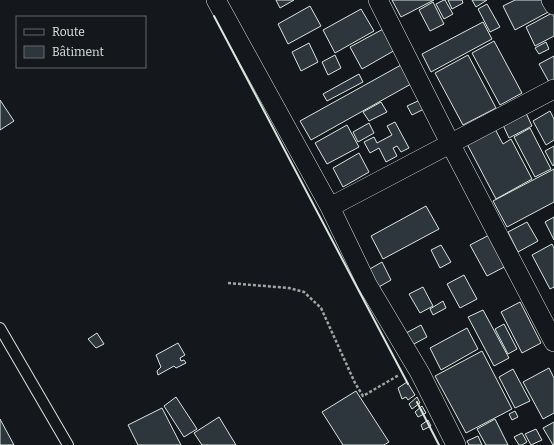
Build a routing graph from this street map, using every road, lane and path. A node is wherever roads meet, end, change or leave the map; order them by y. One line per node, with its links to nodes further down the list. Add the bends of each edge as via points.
1 (216, 0): 7 (street)
2 (378, 0): 6 (street)
3 (551, 0): 4 (street)
4 (554, 5)
5 (554, 90): 6 (street)
6 (450, 143): 7 (street); 10 (street)
7 (330, 207): 11 (street, via 367,284)
8 (228, 283): 11 (path, via 289,288 304,292 321,308 363,396)
9 (0, 328): 12 (lane)
10 (554, 342)
11 (416, 367): 13 (street)
12 (68, 445)
13 (456, 445)

